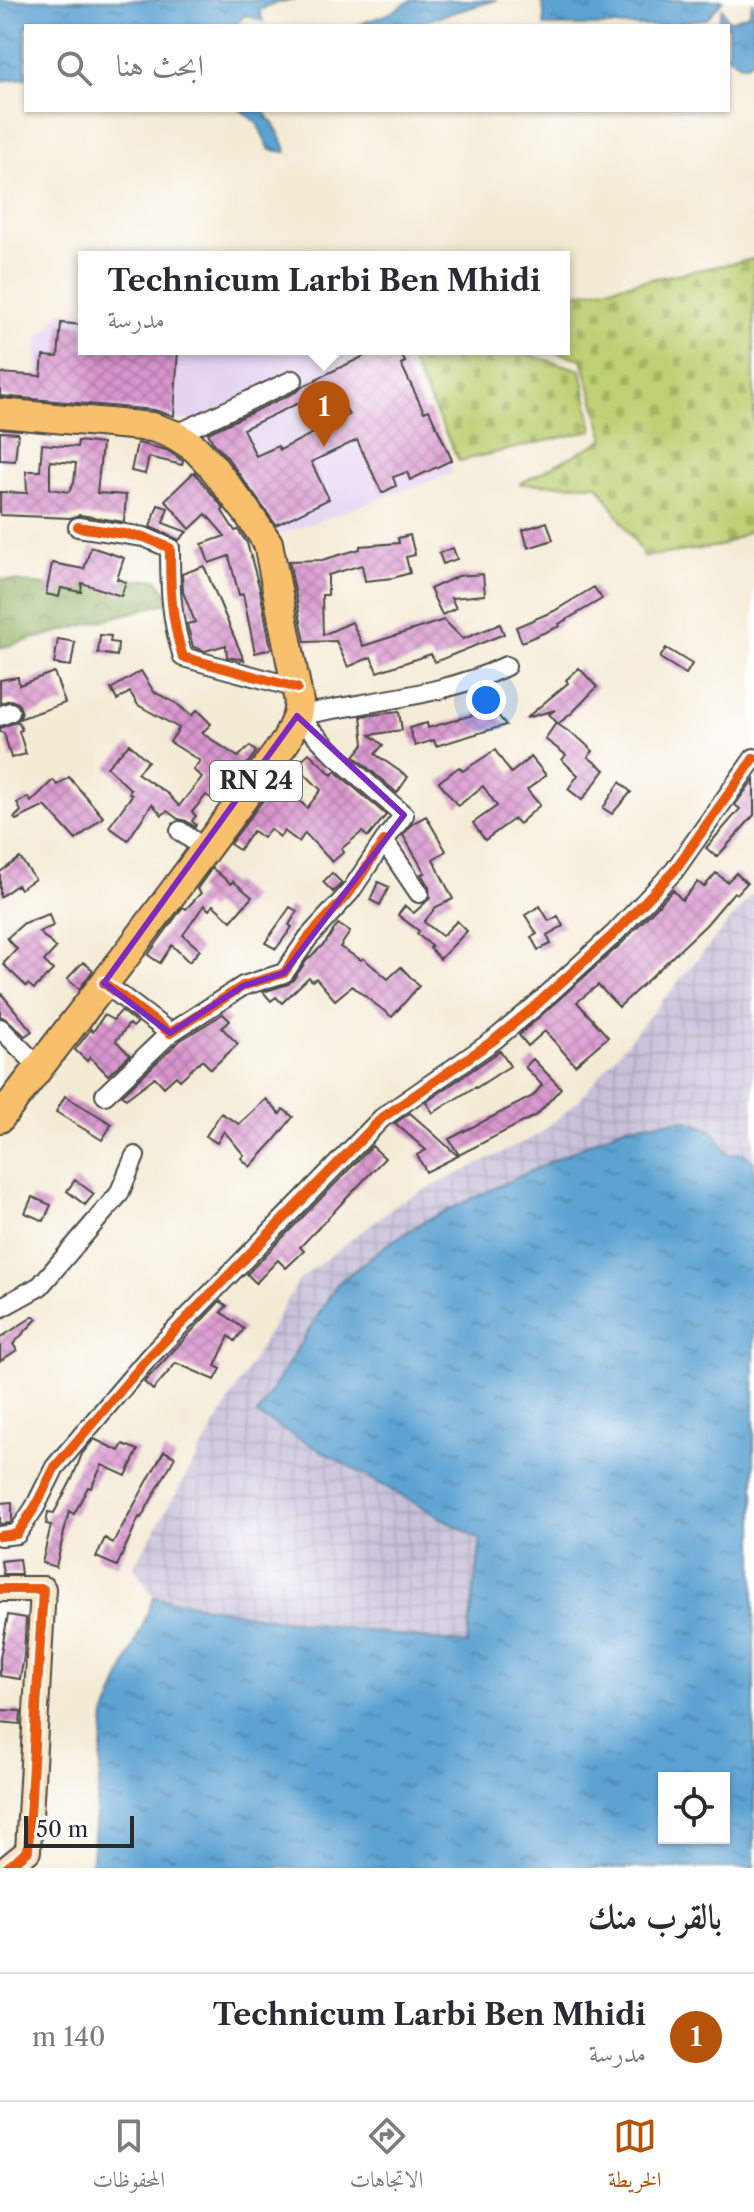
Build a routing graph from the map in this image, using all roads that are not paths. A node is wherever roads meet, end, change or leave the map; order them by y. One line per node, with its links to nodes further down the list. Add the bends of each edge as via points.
1 (293, 380): 3 (street)
2 (0, 413): 3 (main road)
3 (163, 431): 6 (main road, via 195,448 212,466 268,543)
4 (78, 527): 6 (street, via 144,537 170,548 169,597 183,657)
5 (506, 666): 6 (street, via 481,678 417,693)
6 (297, 702): 9 (street, via 336,756 404,815); 10 (main road, RN 24, via 286,741)
7 (754, 758): 20 (street, via 674,871 613,935 494,1040 382,1118 135,1372 55,1467 17,1534)
8 (180, 831): 10 (street)
9 (384, 841): 11 (street); 14 (street, via 284,973 243,986)
10 (205, 849): 12 (main road, RN 24)
11 (419, 893)
12 (104, 983): 14 (street); 15 (main road, RN 24)
13 (0, 1028): 15 (street)
14 (170, 1033): 16 (street)
15 (39, 1067): 17 (main road, RN 24)
16 (105, 1095)
17 (0, 1118)
18 (135, 1156): 19 (street, via 119,1194 40,1286)
19 (0, 1308)
20 (0, 1536)
21 (0, 1589): 22 (street, via 43,1589)
22 (34, 1860): 23 (street)
23 (7, 1868)

